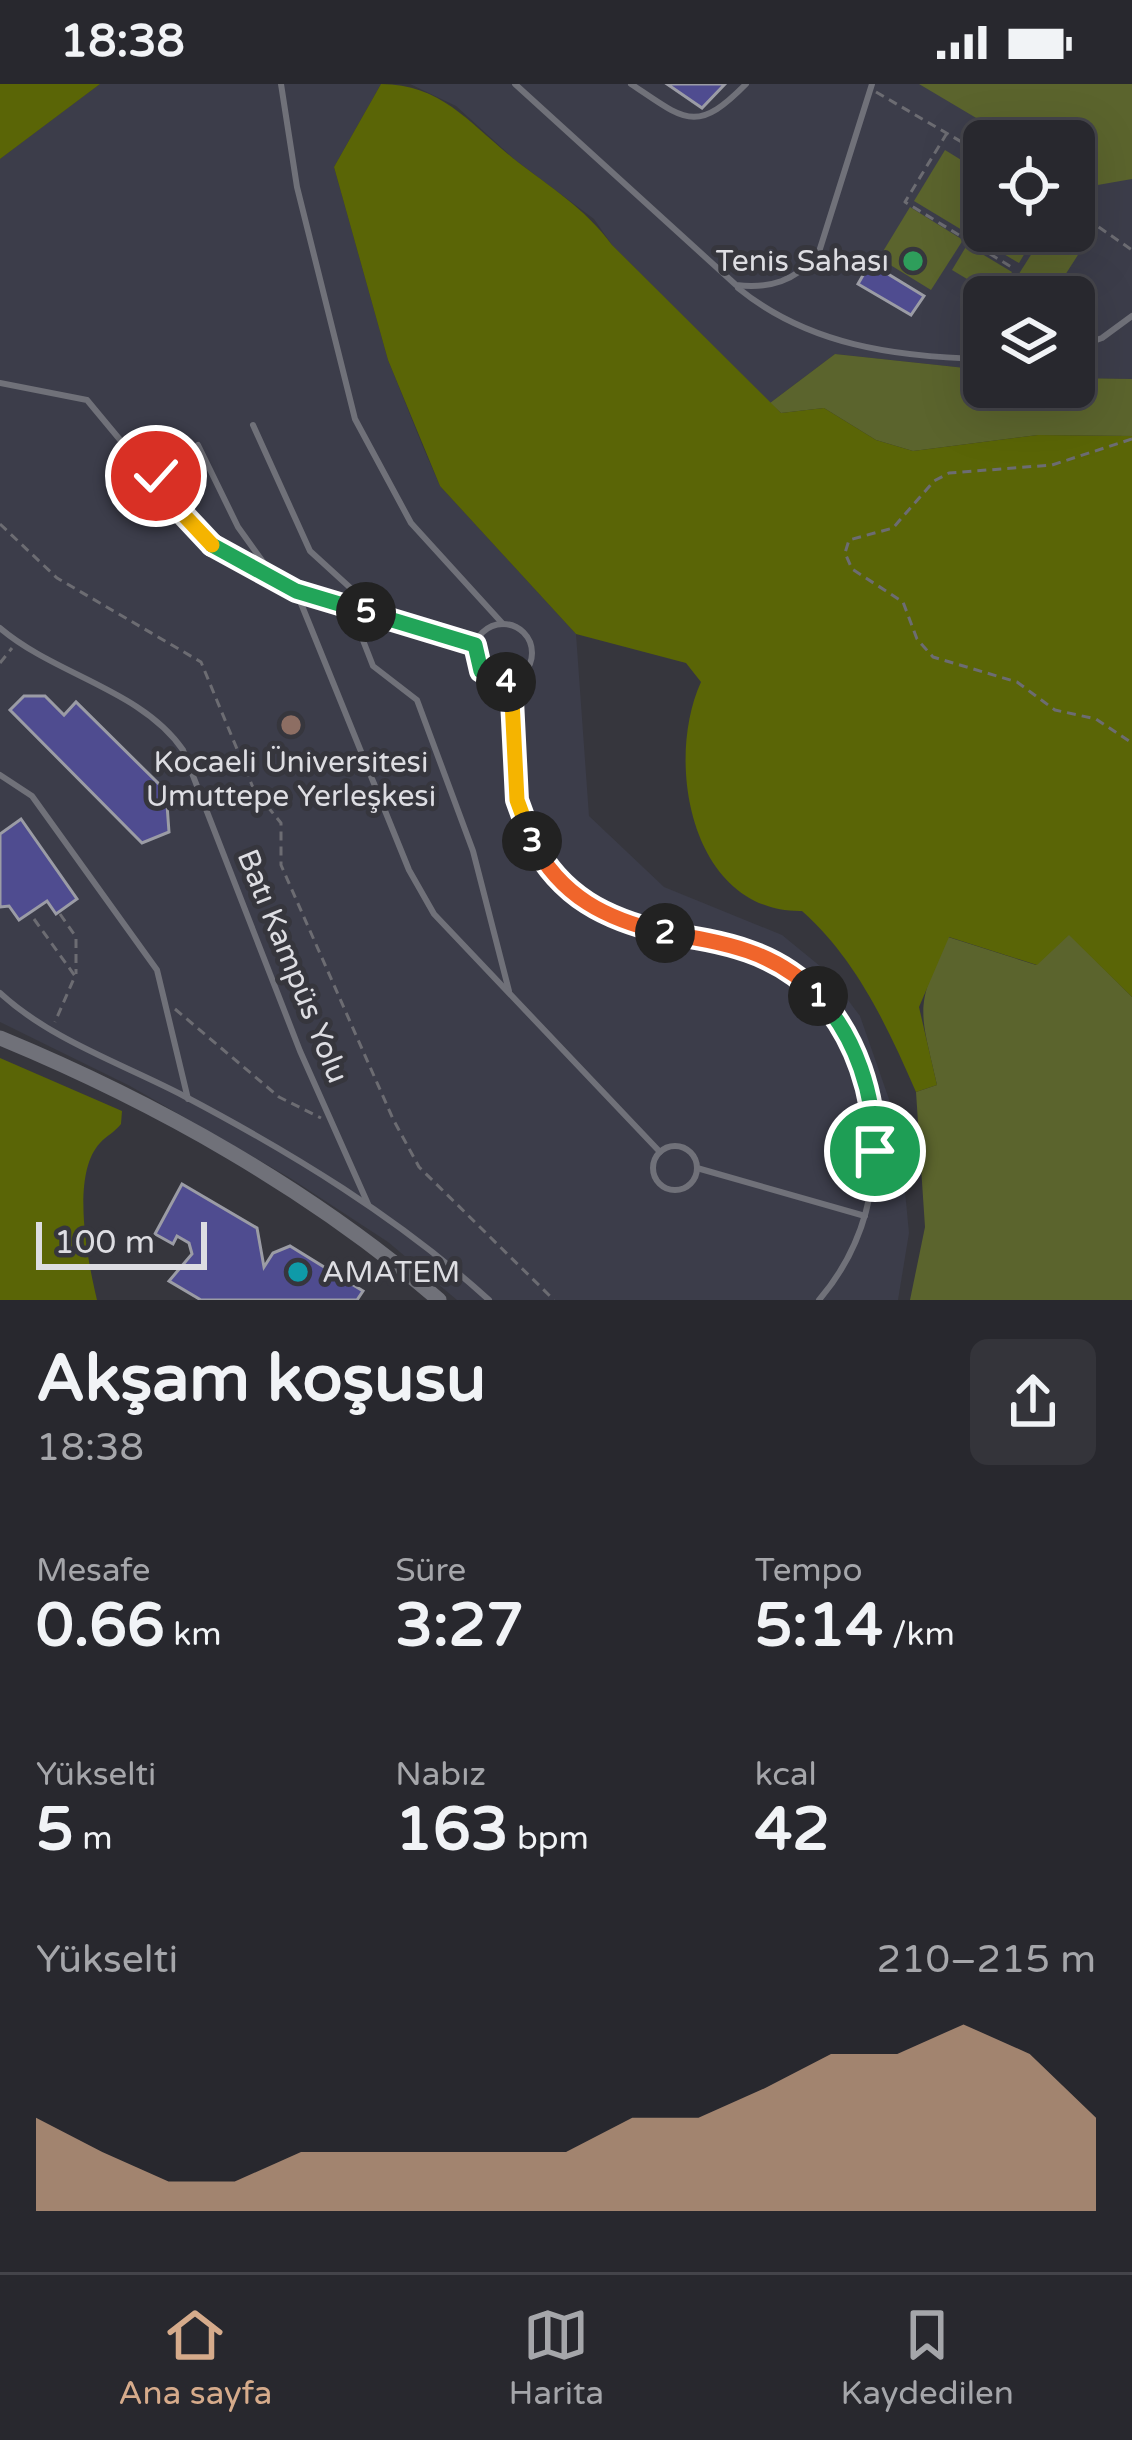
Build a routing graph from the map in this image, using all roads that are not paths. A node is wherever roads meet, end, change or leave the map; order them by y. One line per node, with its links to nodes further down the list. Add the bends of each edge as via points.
1 (281, 84): 19 (lane, via 297,187 356,418 411,524)
2 (515, 84): 6 (lane)
3 (631, 84): 4 (lane, via 681,117 699,119 716,115)
4 (746, 84)
5 (872, 87): 6 (lane, via 818,255 782,283)
6 (736, 285): 9 (lane, via 777,320 828,340)
7 (1132, 316): 8 (lane)
8 (1095, 340)
9 (963, 356)
10 (0, 383): 13 (lane, via 87,400)
11 (253, 424): 18 (lane, via 310,551)
12 (199, 445): 15 (lane, via 238,527)
13 (126, 447): 14 (lane, via 121,472 130,481); 14 (lane, via 145,442 157,449 161,463)
14 (151, 480): 15 (lane, via 209,543)
15 (279, 583): 16 (lane)
16 (296, 591): 17 (lane); 25 (lane, via 422,894)
17 (350, 607): 18 (lane); 25 (lane, via 373,666 417,700 473,851)
18 (381, 616): 21 (lane)
19 (503, 624): 21 (lane, via 486,629); 22 (lane, via 522,630 532,646 529,666)
20 (0, 628): 30 (lane, Batı Kampüs Yolu, via 33,656 151,715 183,750)
21 (475, 645): 22 (lane, via 481,671)
22 (511, 680): 31 (lane, via 517,800 556,878 604,916 753,951 792,972 832,1011 854,1051 874,1124)
23 (0, 776): 27 (lane, via 32,796 157,970)
24 (0, 993): 27 (lane, via 23,1014)
25 (510, 994): 28 (lane)
26 (0, 1038): 32 (street, via 90,1076 253,1170)
27 (188, 1099): 30 (lane)
28 (660, 1152): 29 (lane, via 680,1146); 29 (lane, via 654,1172 668,1188 688,1186)
29 (698, 1168): 31 (lane)
30 (368, 1204): 33 (lane)
31 (865, 1216): 34 (lane)
32 (439, 1300)
33 (490, 1300)
34 (818, 1300)

